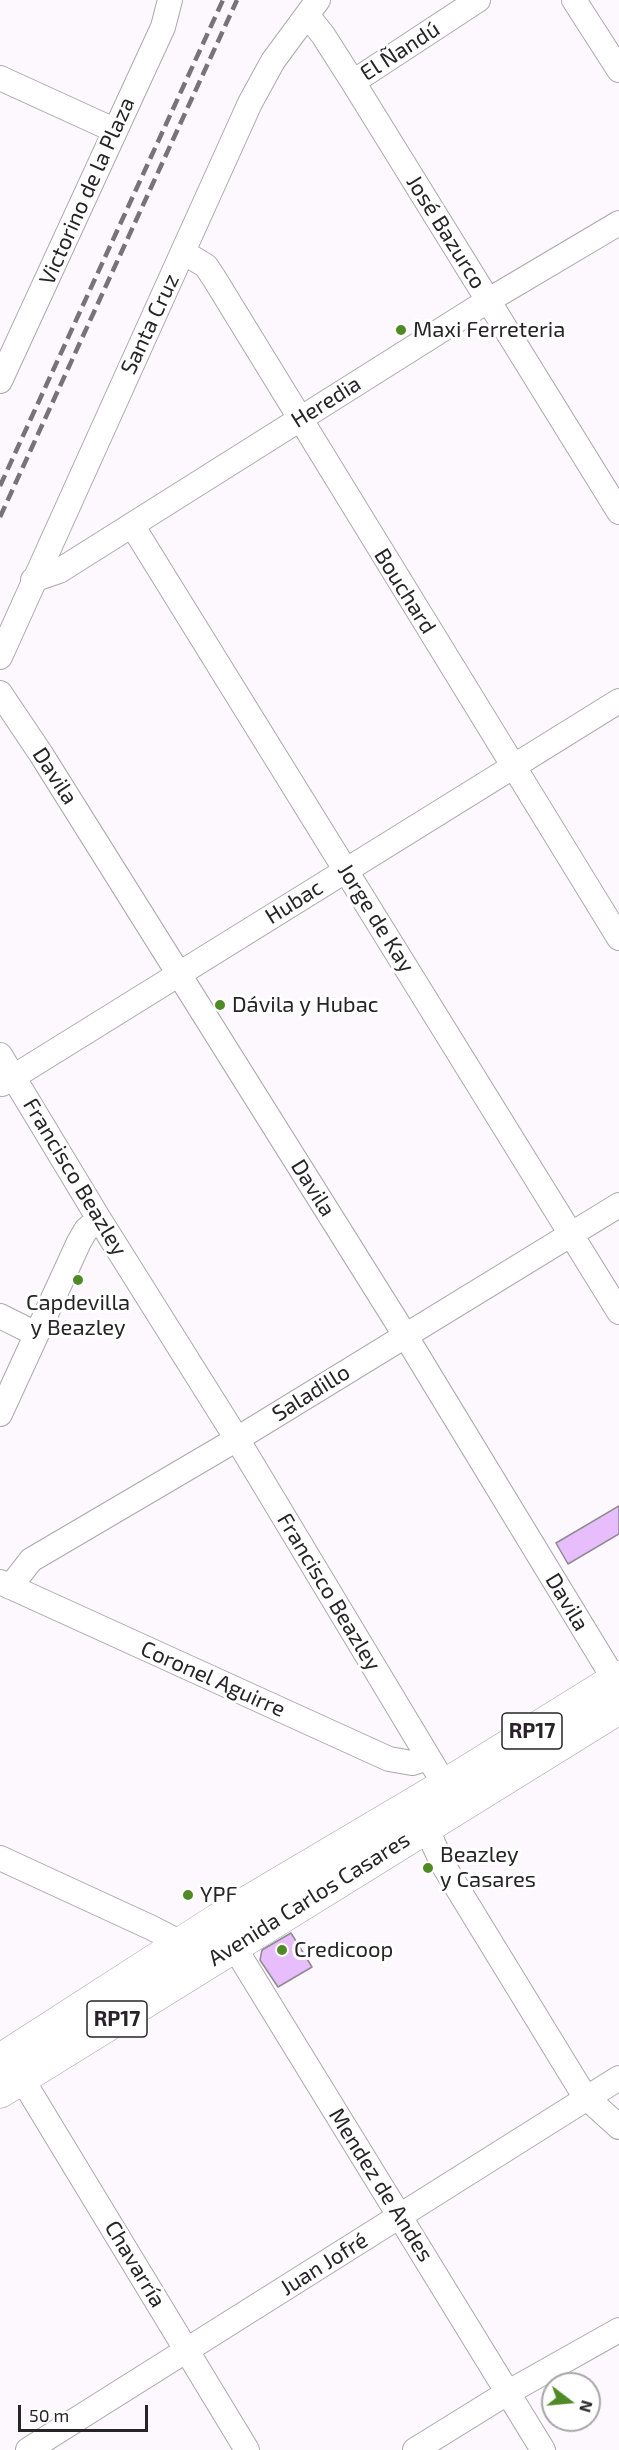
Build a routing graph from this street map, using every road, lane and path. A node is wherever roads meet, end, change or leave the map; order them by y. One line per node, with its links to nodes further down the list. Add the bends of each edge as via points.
1 (170, 0): 8 (street, Victorino de la Plaza, via 163,27)
2 (478, 0): 7 (street, El Ñandú)
3 (574, 0): 5 (street)
4 (313, 8): 7 (street, José Bazurco, via 323,35); 10 (street, Santa Cruz, via 273,61 250,103)
5 (619, 70)
6 (0, 78): 8 (street)
7 (353, 82): 11 (street, José Bazurco)
8 (114, 130): 12 (street, Victorino de la Plaza)
9 (619, 223): 11 (street, Heredia)
10 (183, 252): 14 (street, Bouchard, via 206,266); 17 (street, Santa Cruz)
11 (489, 300): 14 (street, Heredia); 15 (street, José Bazurco)
12 (10, 333): 13 (street, Victorino de la Plaza)
13 (0, 381)
14 (299, 419): 16 (street, Heredia); 21 (street, Bouchard)
15 (619, 512)
16 (132, 525): 17 (street, Heredia, via 58,571); 22 (street, Jorge de Kay)
17 (33, 580): 18 (street, Santa Cruz)
18 (0, 657)
19 (0, 693): 24 (street, Davila)
20 (619, 701): 21 (street, Hubac)
21 (515, 767): 22 (street, Hubac); 23 (street, Bouchard)
22 (346, 869): 24 (street, Hubac); 29 (street, Jorge de Kay)
23 (619, 938)
24 (180, 975): 26 (street, Hubac); 33 (street, Davila)
25 (0, 1055): 26 (street, Francisco Beazley)
26 (7, 1081): 28 (street, Francisco Beazley)
27 (619, 1205): 29 (street, Saladillo)
28 (99, 1219): 32 (street, via 79,1242); 35 (street, Francisco Beazley)
29 (571, 1234): 30 (street, Jorge de Kay); 33 (street, Saladillo)
30 (619, 1312)
31 (0, 1316): 32 (street)
32 (36, 1334): 34 (street)
33 (405, 1335): 35 (street, Saladillo); 37 (street, Davila)
34 (0, 1414)
35 (237, 1439): 36 (street, Saladillo, via 31,1560); 38 (street, Francisco Beazley)
36 (5, 1584): 38 (street, Coronel Aguirre, via 390,1759 412,1763)
37 (618, 1688): 39 (main road, Avenida Carlos Casares / RP17); 40 (main road, Avenida Carlos Casares / RP17)
38 (428, 1758): 39 (street, Francisco Beazley)
39 (445, 1785): 40 (street); 42 (main road, Avenida Carlos Casares / RP17)
40 (426, 1827): 42 (main road, Avenida Carlos Casares / RP17); 46 (street, via 442,1863)
41 (0, 1858): 43 (street)
42 (225, 1933): 43 (main road, Avenida Carlos Casares / RP17); 48 (street, Mendez de Andes)
43 (188, 1956): 44 (main road, Avenida Carlos Casares / RP17)
44 (7, 2077): 50 (street, Chavarría)
45 (619, 2078): 46 (street, Juan Jofré)
46 (587, 2098): 47 (street); 48 (street, Juan Jofré)
47 (619, 2127)
48 (401, 2217): 50 (street, Juan Jofré); 51 (street, Mendez de Andes)
49 (619, 2330): 51 (street)
50 (186, 2349): 52 (street, Juan Jofré); 53 (street, Chavarría)
51 (507, 2393): 54 (street); 55 (street, Mendez de Andes)
52 (28, 2450)
53 (247, 2450)
54 (415, 2450)
55 (543, 2450)

